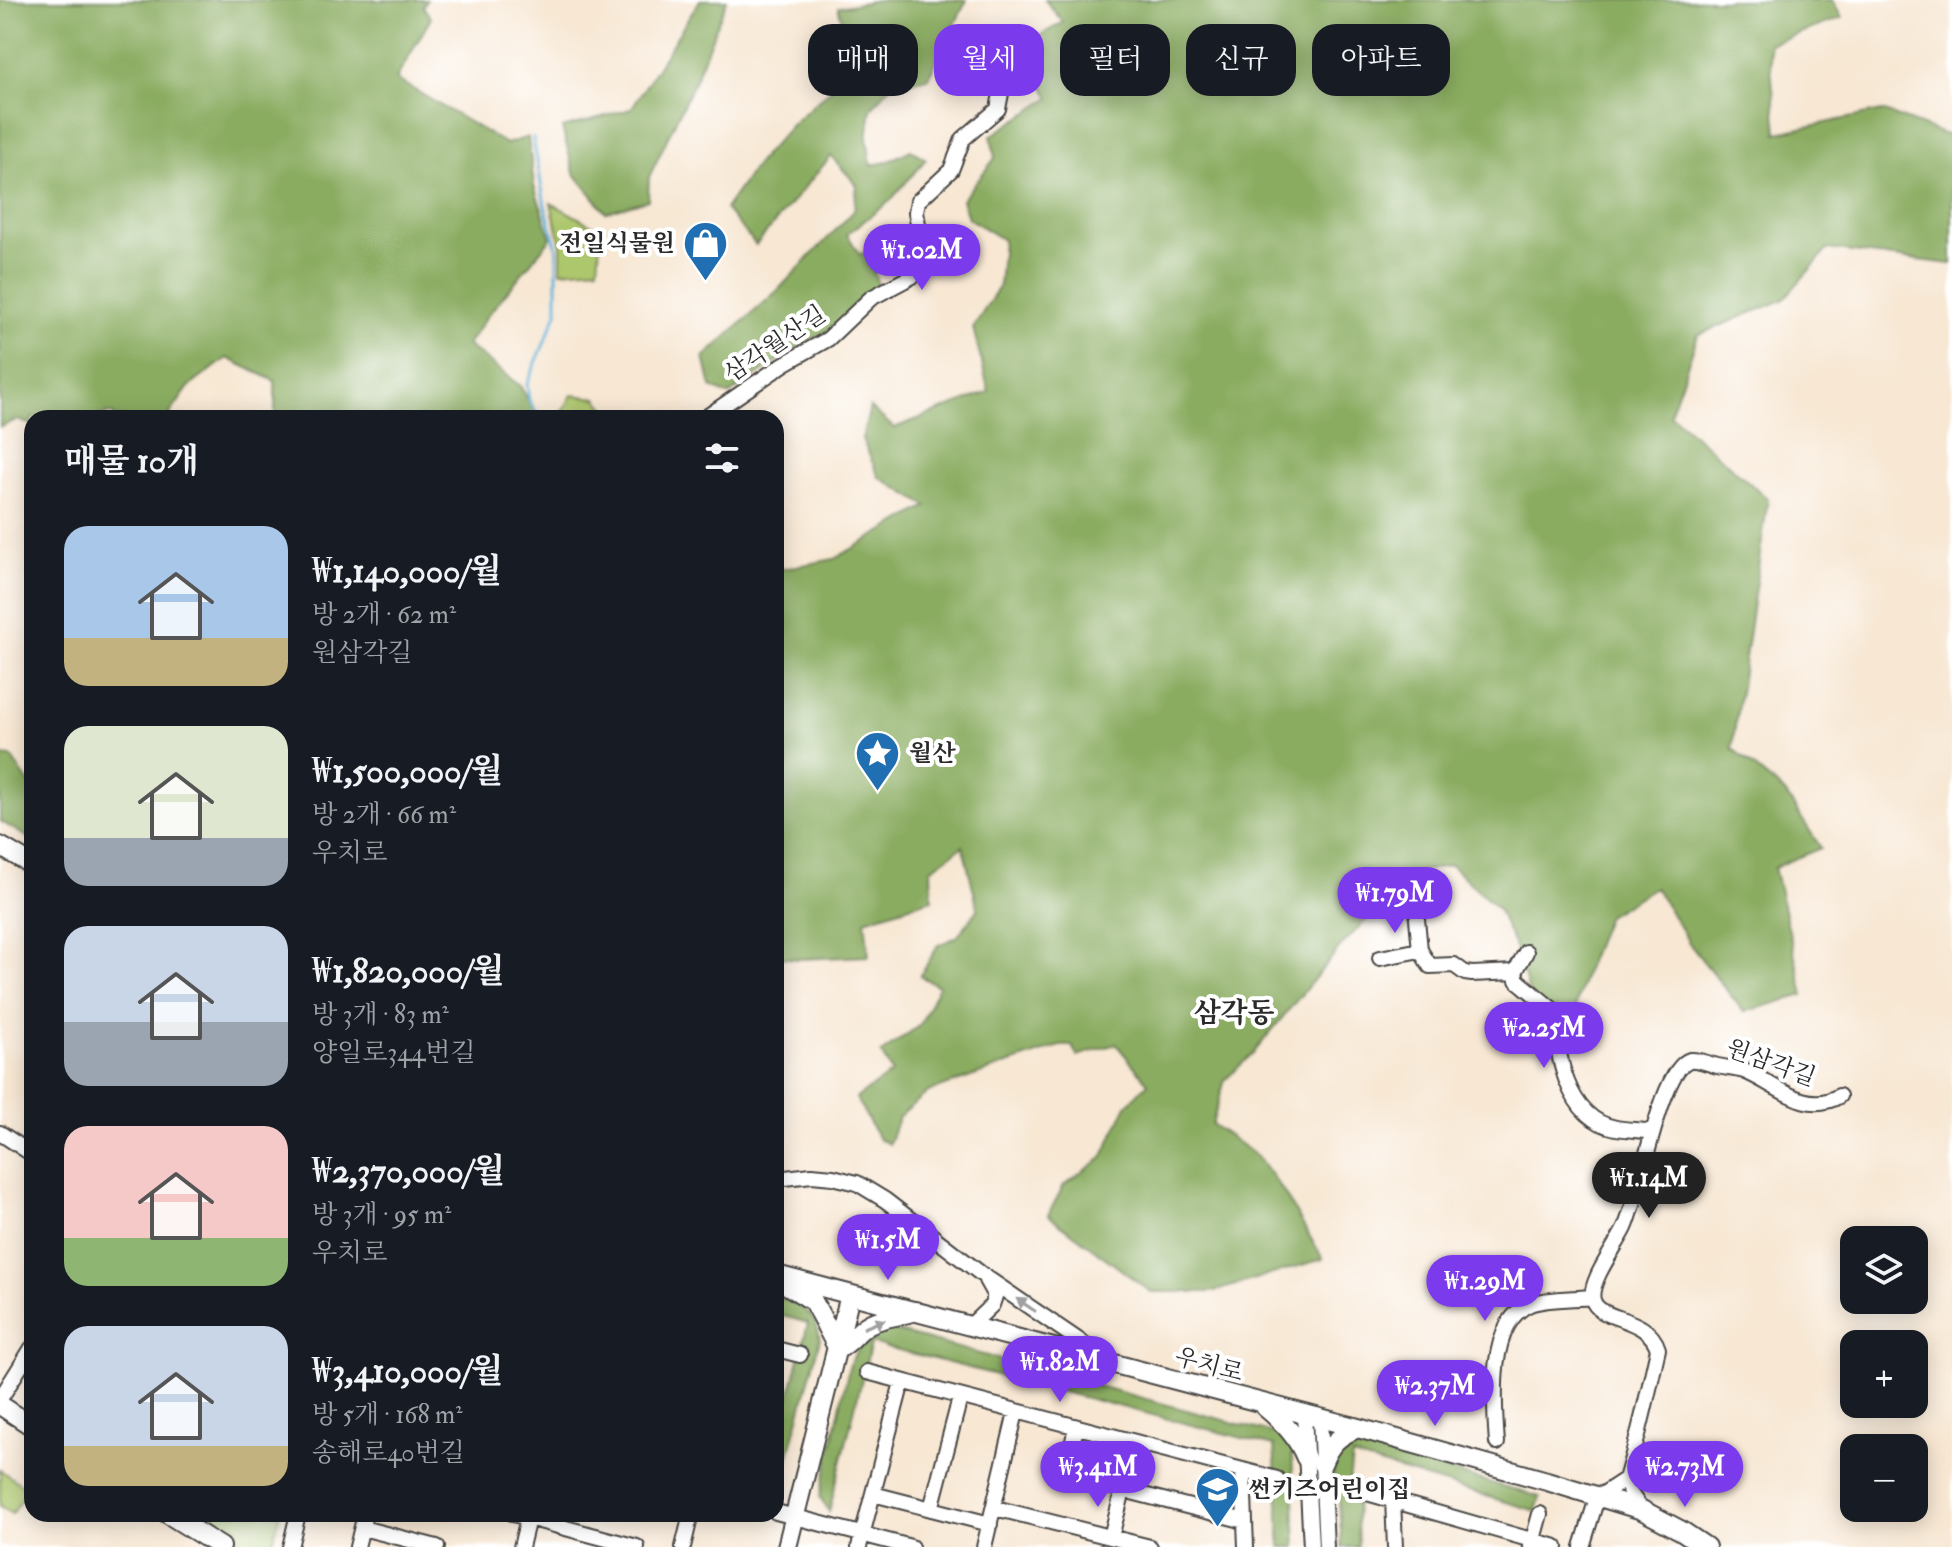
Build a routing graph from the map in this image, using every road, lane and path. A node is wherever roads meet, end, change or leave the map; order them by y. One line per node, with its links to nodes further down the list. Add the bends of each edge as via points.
1 (1000, 96): 2 (street, 삼각월산길, via 998,109 963,139 951,170 918,201 922,271 871,298 828,339)
2 (717, 410)
3 (0, 846): 4 (main road)
4 (24, 860)
5 (1417, 919): 6 (street)
6 (1420, 950): 8 (street); 9 (street, via 1430,966 1454,965 1472,974)
7 (1526, 952): 9 (street)
8 (1380, 958)
9 (1515, 972): 11 (street, via 1517,980 1553,1010 1567,1080 1584,1112 1617,1128)
10 (1839, 1096): 11 (street, 원삼각길, via 1828,1103 1804,1100 1745,1072 1694,1059 1674,1075)
11 (1653, 1132): 19 (street, 원삼각길, via 1629,1219)
12 (0, 1133): 13 (street)
13 (24, 1149)
14 (784, 1178): 15 (street, via 852,1180)
15 (984, 1276): 21 (street, via 995,1296); 26 (street, one-way to 15)
16 (784, 1279): 18 (main road, 우치로)
17 (784, 1282): 22 (main road, via 813,1301)
18 (850, 1295): 20 (main road, 우치로); 22 (main road)
19 (1592, 1297): 37 (street, via 1537,1302 1513,1314 1503,1330 1497,1363); 41 (street, via 1604,1311 1648,1330 1658,1349)
20 (916, 1310): 21 (main road, 우치로); 22 (main road, one-way to 20, via 874,1321)
21 (969, 1327): 26 (main road, 우치로)
22 (838, 1349): 52 (main road)
23 (784, 1351): 24 (street)
24 (800, 1355)
25 (24, 1362): 30 (street)
26 (1114, 1364): 31 (main road, 우치로)
27 (867, 1372): 28 (street)
28 (902, 1382): 29 (street); 44 (street)
29 (960, 1398): 32 (street); 48 (street)
30 (0, 1402): 34 (main road)
31 (1260, 1403): 33 (main road, 우치로); 38 (main road, via 1283,1421)
32 (1016, 1412): 35 (street); 47 (street)
33 (1312, 1416): 36 (main road, 우치로); 38 (street)
34 (24, 1420)
35 (1076, 1428): 39 (street); 42 (street, via 1065,1475)
36 (1358, 1428): 38 (main road); 45 (main road, 우치로)
37 (1497, 1443)
38 (1314, 1461): 77 (street); 78 (street)
39 (1243, 1470): 40 (street); 53 (street)
40 (1277, 1479)
41 (1626, 1479): 45 (street); 49 (street)
42 (1123, 1490): 53 (street); 62 (street)
43 (1360, 1491): 46 (street)
44 (873, 1494): 48 (street); 63 (street)
45 (1597, 1498): 49 (main road, 우치로); 81 (street)
46 (1393, 1499): 64 (street); 79 (street)
47 (995, 1508): 61 (street); 62 (street)
48 (931, 1509): 61 (street)
49 (1642, 1510): 82 (main road, 우치로)
50 (784, 1514): 52 (street)
51 (1540, 1514): 64 (street)
52 (795, 1517): 63 (street); 72 (main road)
53 (1245, 1521): 76 (street)
54 (181, 1522): 65 (main road)
55 (296, 1522): 66 (street)
56 (364, 1522): 67 (street)
57 (367, 1522): 68 (street)
58 (523, 1522): 69 (street)
59 (548, 1522): 70 (street)
60 (689, 1522): 71 (street)
61 (990, 1524): 74 (street)
62 (1111, 1537): 75 (street)
63 (860, 1541): 73 (street)
64 (1532, 1544): 80 (street)
65 (221, 1547)
66 (290, 1547)
67 (357, 1547)
68 (437, 1547)
69 (521, 1547)
70 (637, 1547)
71 (683, 1547)
72 (787, 1547)
73 (911, 1547)
74 (984, 1547)
75 (1150, 1547)
76 (1246, 1547)
77 (1311, 1547)
78 (1326, 1547)
79 (1395, 1547)
80 (1556, 1547)
81 (1582, 1547)
82 (1706, 1547)

